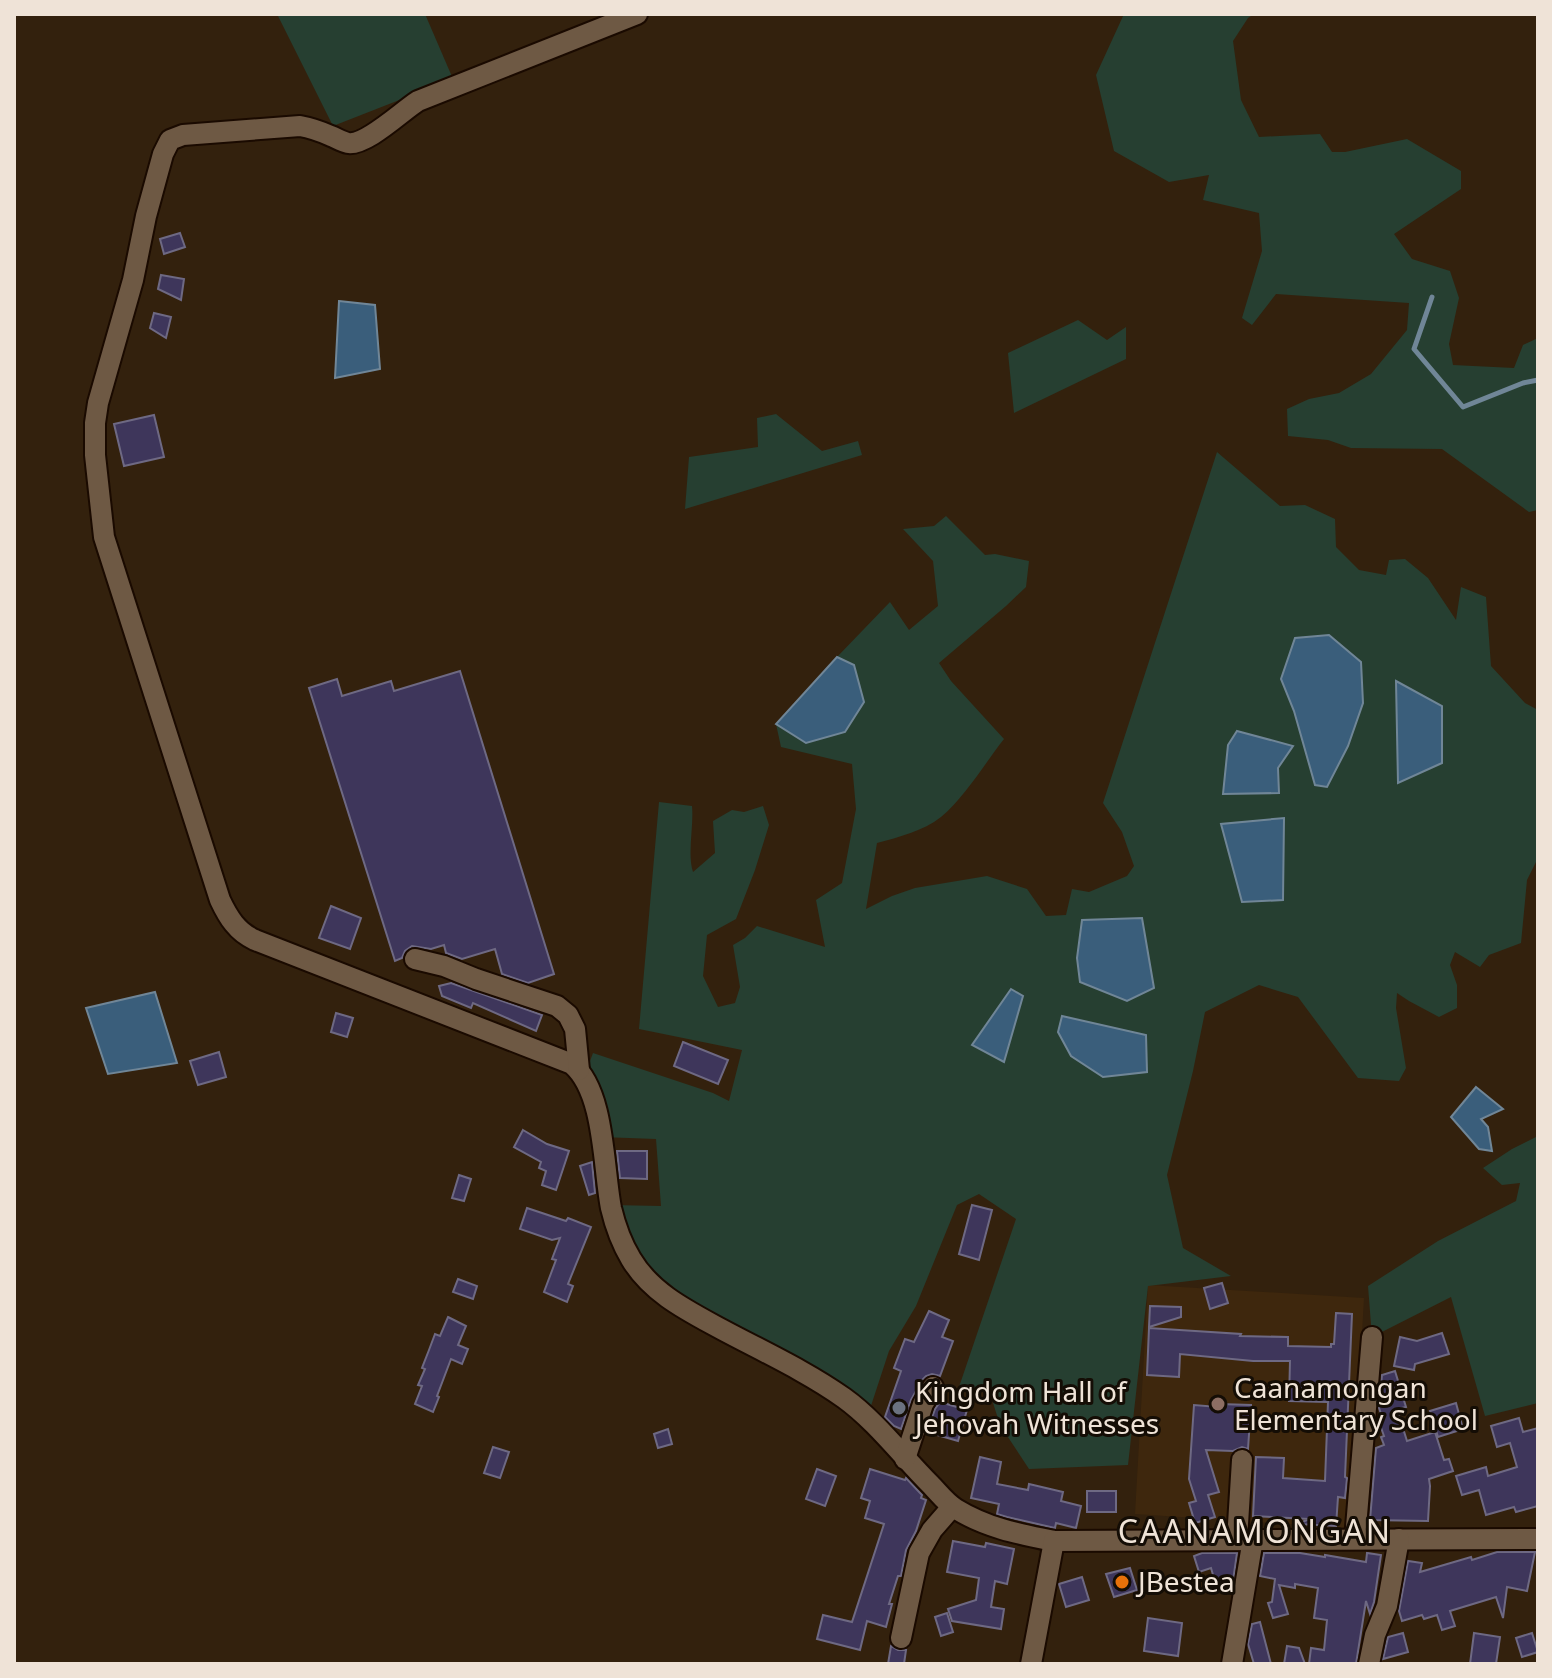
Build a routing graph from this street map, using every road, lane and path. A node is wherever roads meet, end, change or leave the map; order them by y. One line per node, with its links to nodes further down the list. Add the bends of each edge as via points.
1 (637, 14): 3 (street, via 418,101 359,142 349,144 300,126 170,140 95,423 104,537 229,917 246,936)
2 (415, 959): 3 (street, via 557,1006 575,1029)
3 (579, 1070): 6 (street, via 592,1098 614,1221 644,1276 676,1304 842,1397)
4 (1372, 1337): 9 (street)
5 (933, 1387): 6 (street)
6 (905, 1459): 8 (street)
7 (1242, 1460): 12 (street)
8 (952, 1507): 13 (street, via 1003,1531); 14 (street, via 919,1553)
9 (1355, 1539): 10 (street); 12 (street)
10 (1399, 1539): 11 (street); 17 (street)
11 (1538, 1539)
12 (1245, 1540): 13 (street); 16 (street)
13 (1054, 1541): 15 (street)
14 (901, 1638)
15 (1031, 1664)
16 (1232, 1664)
17 (1369, 1664)

